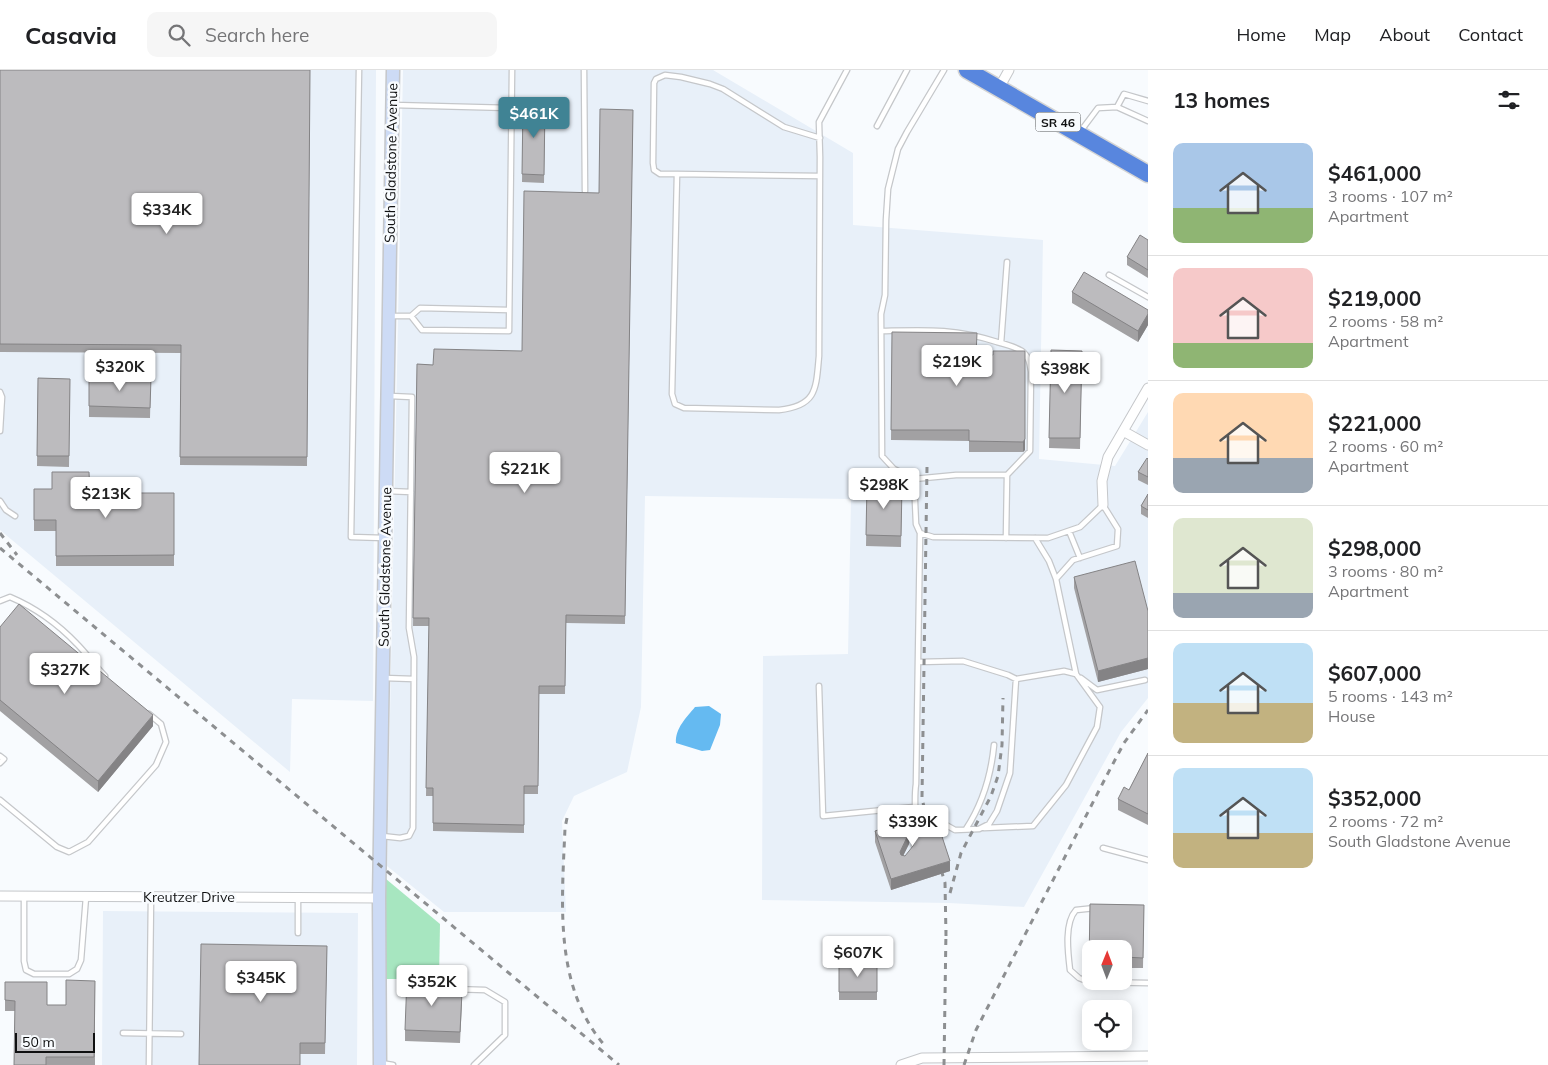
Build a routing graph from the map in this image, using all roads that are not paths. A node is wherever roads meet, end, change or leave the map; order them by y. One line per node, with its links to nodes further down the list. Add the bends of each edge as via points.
1 (358, 70): 46 (lane, via 352,537)
2 (393, 70): 12 (street, South Gladstone Avenue)
3 (512, 70): 14 (lane)
4 (584, 70): 22 (lane)
5 (847, 70): 18 (lane, via 819,122)
6 (907, 70): 16 (lane)
7 (944, 70): 29 (lane, via 906,132 898,149 888,189)
8 (967, 70): 10 (highway, SR 46)
9 (1008, 70): 10 (street)
10 (998, 88): 17 (highway, SR 46)
11 (1148, 102): 13 (lane, via 1124,94)
12 (392, 105): 14 (lane); 27 (street, South Gladstone Avenue)
13 (1118, 107): 15 (lane); 17 (lane, via 1098,108)
14 (512, 108): 26 (lane)
15 (1148, 121)
16 (877, 126)
17 (1079, 134): 20 (highway, SR 46)
18 (820, 138): 19 (lane, via 784,127 710,84 681,77 660,77 654,83 654,170 660,174); 21 (lane)
19 (677, 174): 21 (lane); 21 (lane, via 672,394 675,404 684,408 770,410 793,409 806,403 816,386)
20 (1148, 174)
21 (820, 176)
22 (585, 191)
23 (1007, 262): 30 (lane)
24 (1109, 275): 25 (lane)
25 (1148, 297)
26 (509, 310): 28 (lane, via 420,308); 28 (lane, via 509,332 422,330)
27 (389, 316): 28 (lane); 33 (street, South Gladstone Avenue)
28 (411, 316)
29 (882, 331): 30 (lane, via 955,331); 38 (lane, via 882,456 894,469)
30 (1001, 343): 37 (lane, via 1023,352 1030,362 1031,372 1030,451)
31 (1148, 388): 35 (street)
32 (0, 392): 34 (lane)
33 (387, 396): 39 (street, South Gladstone Avenue); 40 (lane, via 412,397)
34 (0, 431)
35 (1123, 431): 36 (street); 42 (street, via 1108,457 1102,480)
36 (1148, 444)
37 (1007, 475): 38 (lane); 47 (lane)
38 (914, 479): 45 (lane, via 916,524)
39 (386, 491): 40 (lane); 46 (street, South Gladstone Avenue)
40 (411, 492): 55 (lane, via 409,628)
41 (0, 501): 43 (lane)
42 (1103, 504): 44 (lane, via 1080,527); 49 (lane, via 1118,529 1117,546)
43 (15, 516)
44 (1069, 531): 48 (lane, via 1048,538); 49 (lane)
45 (920, 533): 47 (lane, via 933,537); 52 (lane)
46 (385, 538): 54 (street, South Gladstone Avenue)
47 (1006, 538): 48 (lane)
48 (1034, 538): 50 (lane, via 1049,561)
49 (1080, 558): 50 (lane, via 1073,560)
50 (1056, 580): 53 (lane)
51 (0, 601): 58 (lane, via 10,597 47,617)
52 (918, 662): 56 (lane, via 963,661); 65 (lane)
53 (1076, 674): 56 (lane, via 1064,671); 57 (lane, via 1097,690); 66 (lane, via 1100,706 1097,728 1066,785 1033,826)
54 (383, 678): 55 (lane); 68 (street, South Gladstone Avenue)
55 (414, 679): 68 (lane, via 413,828 409,836)
56 (1016, 679): 66 (lane, via 1010,773 997,811 989,824)
57 (1145, 680)
58 (112, 682)
59 (819, 686): 65 (lane, via 823,816)
60 (143, 708): 64 (lane, via 161,724 166,742 156,765 88,842 69,852 57,847)
61 (994, 745): 67 (lane, via 987,787)
62 (0, 756): 63 (lane, via 4,759)
63 (0, 763)
64 (0, 800)
65 (914, 807): 67 (lane, via 955,830); 70 (lane, via 915,842)
66 (979, 828): 67 (lane)
67 (966, 829)
68 (380, 836): 77 (street, South Gladstone Avenue)
69 (1103, 848): 71 (lane)
70 (911, 852)
71 (1148, 860)
72 (0, 896): 73 (street, Kreutzer Drive)
73 (24, 896): 74 (street, Kreutzer Drive); 74 (lane, via 24,961 26,970 34,974 69,974 77,969 81,960)
74 (86, 896): 75 (street, Kreutzer Drive)
75 (151, 897): 76 (street, Kreutzer Drive); 83 (lane)
76 (298, 898): 77 (street, Kreutzer Drive); 79 (lane)
77 (379, 898): 88 (street, South Gladstone Avenue)
78 (1102, 908): 80 (lane, via 1084,908 1071,915 1067,945 1070,970 1088,982)
79 (298, 933)
80 (1148, 983)
81 (437, 995): 91 (lane, via 452,989 485,990 505,1002 505,1035)
82 (123, 1033): 83 (lane)
83 (150, 1034): 84 (lane); 89 (lane)
84 (181, 1034)
85 (1148, 1056): 86 (street)
86 (979, 1061): 87 (street, via 922,1058)
87 (914, 1063): 92 (street)
88 (380, 1064): 90 (lane)
89 (149, 1065)
90 (393, 1065)
91 (474, 1065)
92 (901, 1065)

